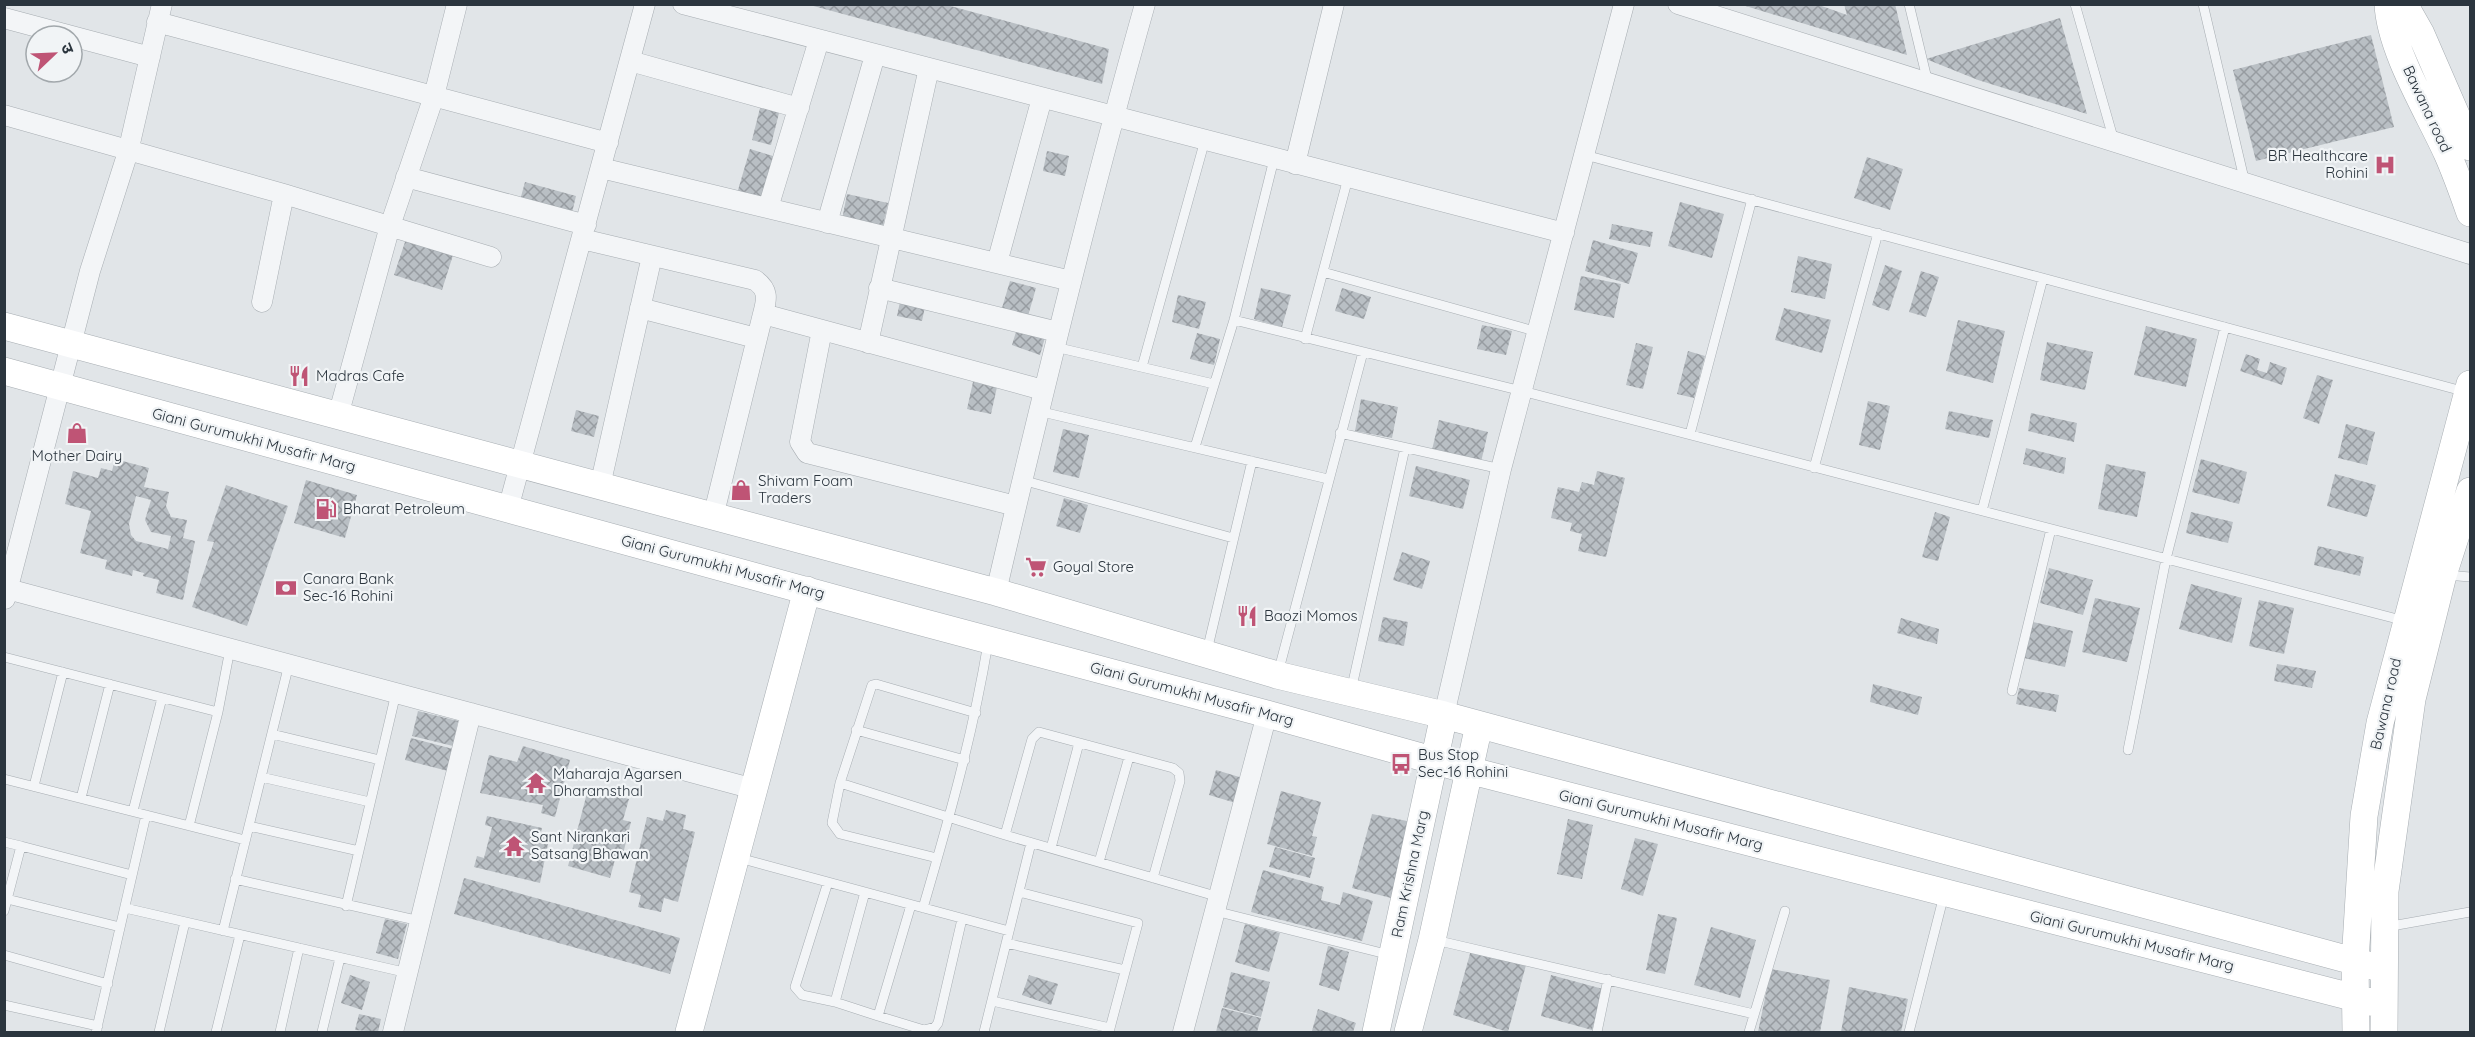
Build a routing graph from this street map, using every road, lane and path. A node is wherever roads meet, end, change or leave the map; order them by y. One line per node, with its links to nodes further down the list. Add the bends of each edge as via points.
1 (457, 4): 21 (street)
2 (645, 4): 18 (street)
3 (682, 4): 15 (street)
4 (1146, 4): 25 (street)
5 (1334, 4): 33 (street)
6 (1624, 4): 31 (street)
7 (1678, 4): 20 (street)
8 (1909, 4): 20 (lane)
9 (2075, 4): 27 (lane)
10 (2203, 4): 37 (lane)
11 (2388, 4): 41 (street, Bawana road, via 2396,44 2449,157)
12 (2404, 4): 29 (street, Bawana road)
13 (160, 13): 17 (street); 21 (street)
14 (4, 18): 17 (street)
15 (819, 40): 16 (street); 23 (street)
16 (875, 55): 19 (street); 42 (street)
17 (150, 57): 30 (street)
18 (630, 61): 23 (street); 28 (street)
19 (929, 68): 22 (street); 47 (street)
20 (1928, 83): 27 (street)
21 (434, 96): 28 (street); 35 (street)
22 (1042, 98): 25 (street); 51 (street)
23 (799, 108): 40 (street)
24 (4, 115): 30 (street)
25 (1113, 117): 26 (street); 54 (street)
26 (1205, 140): 32 (street); 70 (lane)
27 (2114, 142): 37 (street)
28 (608, 143): 34 (street)
29 (2470, 147)
30 (128, 152): 38 (street); 68 (street, via 90,271)
31 (1585, 155): 39 (lane); 45 (street)
32 (1274, 159): 33 (street); 59 (lane)
33 (1294, 164): 36 (street)
34 (601, 168): 40 (street); 44 (street)
35 (406, 177): 43 (street); 44 (street)
36 (1348, 177): 45 (street); 52 (lane)
37 (2245, 183): 48 (street)
38 (284, 194): 43 (street); 56 (street)
39 (1752, 200): 46 (lane); 80 (lane)
40 (768, 208): 42 (street)
41 (2470, 213)
42 (827, 223): 47 (street)
43 (390, 226): 50 (street); 78 (street)
44 (584, 232): 49 (street); 84 (street)
45 (1564, 233): 63 (street)
46 (1878, 233): 53 (lane); 85 (lane)
47 (890, 237): 51 (street); 55 (street)
48 (2470, 254)
49 (652, 256): 57 (street); 58 (street, via 755,280 766,292)
50 (491, 257)
51 (997, 263): 54 (street)
52 (1323, 272): 63 (lane); 65 (lane)
53 (2043, 278): 61 (lane); 93 (lane)
54 (1071, 281): 66 (street)
55 (879, 288): 66 (street); 67 (street)
56 (262, 302)
57 (640, 308): 64 (street); 89 (street)
58 (763, 314): 62 (street); 64 (street)
59 (1234, 320): 65 (lane); 72 (lane)
60 (4, 326): 68 (street)
61 (2225, 327): 74 (lane); 97 (lane)
62 (822, 330): 67 (street); 91 (street, via 800,442 807,453)
63 (1538, 332): 76 (street)
64 (756, 338): 94 (street)
65 (1305, 339): 69 (lane)
66 (1056, 340): 70 (lane); 75 (street)
67 (868, 343): 75 (street)
68 (72, 344): 73 (street); 78 (street)
69 (1363, 352): 76 (lane); 79 (lane)
70 (1142, 367): 72 (lane)
71 (4, 371): 73 (street, Giani Gurumukhi Musafir Marg)
72 (1215, 384): 81 (lane)
73 (61, 387): 92 (street, Giani Gurumukhi Musafir Marg); 101 (street)
74 (2469, 388): 103 (street, Bawana road)
75 (1043, 390): 77 (street)
76 (1522, 391): 80 (lane); 86 (street)
77 (1038, 411): 81 (lane); 88 (street)
78 (338, 416): 84 (street)
79 (1340, 433): 82 (lane); 87 (lane)
80 (1690, 434): 85 (lane)
81 (1195, 447): 83 (lane)
82 (1406, 448): 86 (lane); 114 (lane)
83 (1252, 461): 87 (lane); 96 (lane)
84 (521, 465): 89 (street); 92 (street)
85 (1814, 468): 93 (lane)
86 (1502, 470): 120 (street)
87 (1328, 479): 110 (lane)
88 (1022, 480): 91 (street); 96 (lane)
89 (600, 486): 94 (street)
90 (2470, 491): 98 (street, Bawana road)
91 (1016, 506): 102 (street)
92 (508, 509): 100 (street, Giani Gurumukhi Musafir Marg)
93 (1982, 511): 95 (lane)
94 (713, 517): 102 (street)
95 (2051, 529): 97 (lane); 112 (lane)
96 (1233, 538): 106 (lane)
97 (2166, 559): 103 (lane); 125 (lane)
98 (2443, 575): 99 (lane); 173 (street, Bawana road, via 2412,699 2385,891)
99 (2470, 577)
100 (807, 590): 104 (street, Giani Gurumukhi Musafir Marg); 135 (street)
101 (6, 592): 105 (street)
102 (996, 592): 106 (street)
103 (2407, 622): 183 (street, Bawana road, via 2380,723 2364,816)
104 (988, 639): 118 (lane); 119 (street, Giani Gurumukhi Musafir Marg)
105 (230, 649): 108 (street); 116 (lane)
106 (1206, 654): 110 (street)
107 (4, 657): 109 (lane)
108 (289, 664): 113 (street); 123 (lane)
109 (63, 672): 111 (lane); 134 (lane)
110 (1277, 675): 114 (street)
111 (110, 684): 115 (lane); 136 (lane)
112 (2012, 691)
113 (396, 693): 117 (street); 127 (lane)
114 (1351, 693): 120 (street)
115 (162, 698): 116 (lane); 138 (lane)
116 (218, 712): 141 (lane)
117 (471, 713): 135 (street); 170 (street)
118 (976, 713): 122 (lane, via 876,684 869,690); 128 (lane)
119 (1267, 714): 129 (street, Giani Gurumukhi Musafir Marg); 161 (street)
120 (1444, 715): 121 (street); 129 (street, Ram Krishna Marg)
121 (1479, 725): 130 (street); 183 (street)
122 (856, 730): 128 (lane); 133 (lane)
123 (272, 734): 127 (lane); 131 (lane)
124 (1079, 743): 126 (lane); 143 (lane, via 1035,733); 148 (lane)
125 (2128, 750)
126 (1129, 757): 152 (lane); 154 (lane, via 1179,773)
127 (380, 760): 137 (lane)
128 (965, 760): 140 (lane)
129 (1434, 761): 130 (street, Giani Gurumukhi Musafir Marg); 181 (street, Ram Krishna Marg)
130 (1468, 770): 159 (street, Giani Gurumukhi Musafir Marg); 177 (street)
131 (261, 777): 137 (lane); 142 (lane)
132 (4, 778): 134 (lane)
133 (840, 783): 140 (lane); 151 (lane, via 832,823 840,834)
134 (34, 786): 136 (lane)
135 (754, 789): 150 (street)
136 (81, 798): 138 (lane)
137 (370, 802): 149 (lane)
138 (133, 811): 139 (lane)
139 (146, 815): 141 (lane); 153 (lane)
140 (949, 817): 143 (lane); 151 (lane)
141 (189, 826): 144 (lane)
142 (249, 826): 144 (lane); 149 (lane)
143 (1005, 835): 146 (lane)
144 (246, 840): 155 (lane)
145 (4, 842): 147 (lane)
146 (1031, 843): 148 (lane); 158 (lane)
147 (21, 846): 153 (lane); 160 (lane)
148 (1051, 848): 152 (lane)
149 (359, 851): 163 (lane)
150 (736, 857): 156 (lane); 203 (street)
151 (937, 858): 165 (lane)
152 (1099, 862): 154 (lane)
153 (132, 875): 164 (lane)
154 (1153, 878): 161 (lane)
155 (236, 879): 163 (lane); 174 (lane)
156 (828, 882): 157 (lane); 191 (lane, via 795,987 802,995)
157 (866, 892): 162 (lane); 191 (lane)
158 (1019, 892): 175 (lane); 185 (lane, via 1137,924)
159 (1945, 892): 189 (street, Giani Gurumukhi Musafir Marg); 210 (lane)
160 (8, 899): 167 (lane); 172 (lane)
161 (1217, 904): 181 (lane); 205 (street)
162 (911, 905): 165 (lane); 195 (lane)
163 (346, 906): 170 (lane)
164 (125, 908): 171 (lane); 172 (lane)
165 (923, 908): 169 (lane)
166 (1785, 910): 194 (lane)
167 (4, 911)
168 (2470, 912): 173 (lane)
169 (962, 919): 175 (lane); 195 (lane, via 935,1027 924,1030)
170 (420, 921): 186 (street)
171 (185, 922): 174 (lane); 198 (lane)
172 (120, 927): 188 (lane)
173 (2384, 928): 184 (street, Bawana road)
174 (223, 931): 176 (lane)
175 (1009, 932): 178 (lane)
176 (240, 935): 179 (lane); 199 (lane)
177 (1432, 940): 187 (lane); 207 (street)
178 (1006, 943): 185 (lane); 190 (lane)
179 (299, 948): 182 (lane); 200 (lane)
180 (4, 955): 188 (lane)
181 (1392, 955): 206 (street, Ram Krishna Marg)
182 (340, 958): 186 (lane); 201 (lane)
183 (2355, 962): 184 (street); 189 (street, Bawana road)
184 (2383, 969): 193 (street, Bawana road)
185 (1125, 970): 197 (lane)
186 (408, 973): 202 (street)
187 (1608, 979): 194 (lane); 208 (lane)
188 (108, 984): 196 (lane)
189 (2356, 998): 193 (street, Giani Gurumukhi Musafir Marg); 211 (street, Bawana road)
190 (992, 1001): 197 (lane); 204 (lane)
191 (835, 1002): 195 (lane)
192 (4, 1005): 196 (lane)
193 (2383, 1005): 212 (street, Bawana road)
194 (1754, 1014): 209 (lane)
195 (878, 1016)
196 (97, 1029)
197 (1110, 1030)
198 (159, 1032)
199 (216, 1032)
200 (280, 1032)
201 (322, 1032)
202 (393, 1032)
203 (689, 1032)
204 (986, 1032)
205 (1183, 1032)
206 (1376, 1032)
207 (1408, 1032)
208 (1597, 1032)
209 (1749, 1032)
210 (1910, 1032)
211 (2356, 1032)
212 (2384, 1032)

